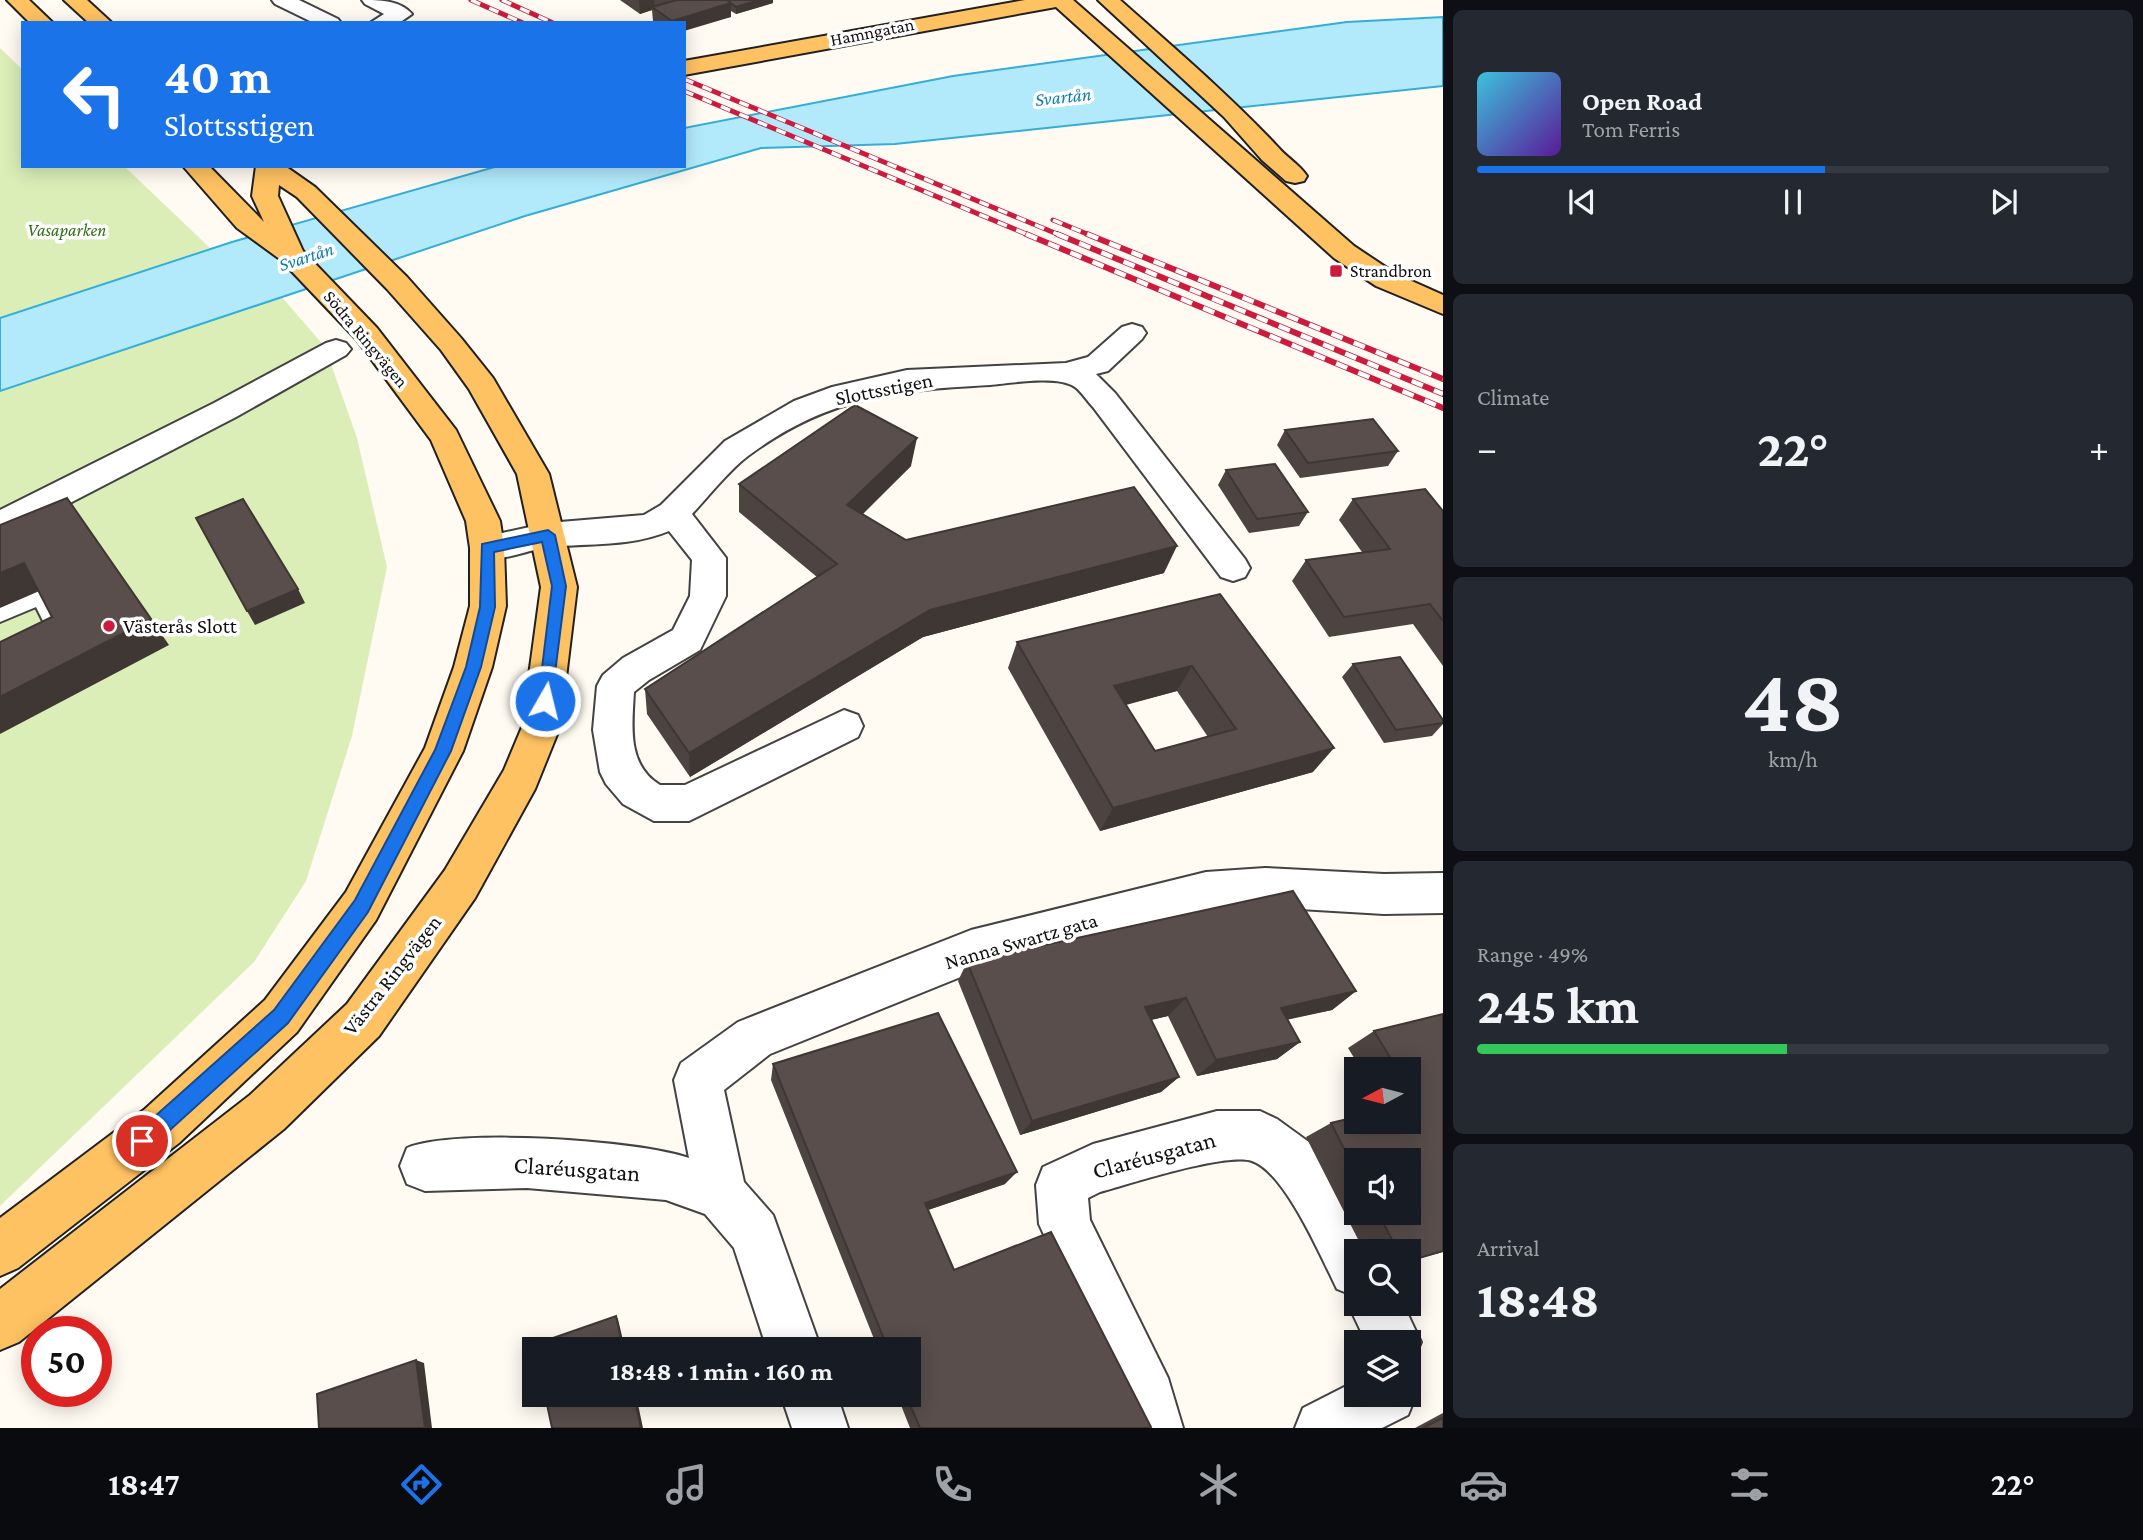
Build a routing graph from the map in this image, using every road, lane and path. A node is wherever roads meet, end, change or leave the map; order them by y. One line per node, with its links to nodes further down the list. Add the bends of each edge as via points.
1 (17, 0): 8 (main road)
2 (74, 0): 9 (main road)
3 (282, 0): 10 (street)
4 (372, 0): 11 (street, via 402,14)
5 (1061, 0): 7 (main road, Hamngatan); 12 (main road); 13 (main road, via 1088,4)
6 (1108, 0): 13 (main road)
7 (1004, 3): 12 (main road, via 1063,17); 14 (main road, Hamngatan)
8 (41, 21)
9 (100, 21)
10 (327, 21)
11 (385, 21)
12 (1106, 40): 24 (main road, via 1344,252 1386,280)
13 (1144, 42): 20 (main road)
14 (686, 68)
15 (197, 168): 21 (main road, Södra Ringvägen, via 246,222)
16 (271, 168): 21 (main road, via 265,196)
17 (274, 168): 19 (main road)
18 (316, 168): 19 (main road, via 309,178)
19 (313, 199): 30 (main road, via 387,273 482,385 533,474)
20 (1334, 210)
21 (267, 226): 31 (main road, Södra Ringvägen, via 367,334 445,437 483,521)
22 (1366, 237): 23 (main road)
23 (1443, 297)
24 (1443, 306)
25 (1132, 333): 27 (street, via 1098,364)
26 (336, 349): 29 (street)
27 (1066, 373): 28 (street, Slottsstigen, via 907,380 843,394 805,408 736,449); 32 (street, via 1084,380 1104,400)
28 (673, 513): 30 (street, Slottsstigen, via 633,530); 35 (street, via 709,558 708,597 687,640 616,686 612,730 620,772 654,803 689,803)
29 (0, 524)
30 (548, 535): 31 (street, Slottsstigen); 41 (main road, Västra Ringvägen, via 559,586 541,727 521,778 460,884 363,1020 267,1112)
31 (487, 548): 40 (main road, via 488,607 473,667 443,751 361,906 281,1016 162,1126)
32 (1233, 568)
33 (0, 608): 34 (street, via 44,589 73,643)
34 (0, 678)
35 (845, 726)
36 (1443, 893): 38 (street, Nanna Swartz gata, via 1404,897 1268,886 1206,892 971,951 754,1038 698,1080)
37 (425, 1166): 38 (street, Claréusgatan, via 527,1163 666,1175)
38 (722, 1195): 42 (street, Claréusgatan, via 755,1233)
39 (1344, 1248): 46 (street, Claréusgatan, via 1299,1166 1260,1136 1217,1136 1093,1169 1061,1185 1065,1224 1148,1398)
40 (0, 1250)
41 (0, 1323)
42 (790, 1337)
43 (813, 1407): 45 (street)
44 (1364, 1407): 47 (street)
45 (820, 1428)
46 (1155, 1428)
47 (1323, 1428)

